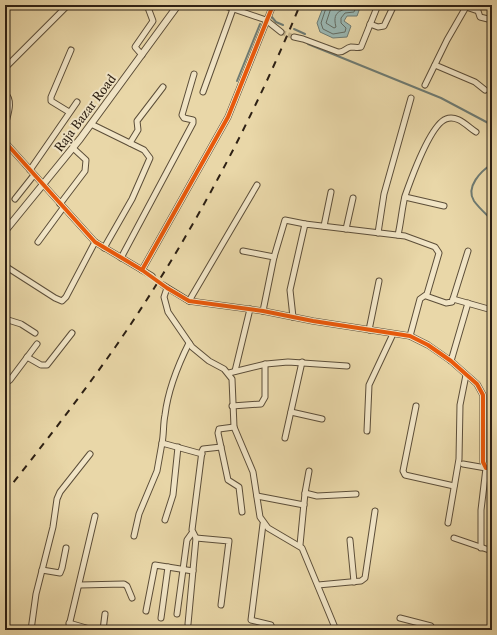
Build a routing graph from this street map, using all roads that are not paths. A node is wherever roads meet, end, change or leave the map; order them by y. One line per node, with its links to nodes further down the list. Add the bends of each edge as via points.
1 (68, 5): 19 (street)
2 (147, 5): 17 (street, via 153,21 135,47)
3 (178, 5): 17 (street, Raja Bazar Road)
4 (222, 5): 10 (street)
5 (273, 5): 11 (street)
6 (378, 5): 13 (street)
7 (394, 5): 13 (street, via 384,26)
8 (460, 5): 9 (street)
9 (466, 7): 12 (street, via 478,11 480,18); 18 (street)
10 (233, 9): 11 (street); 24 (street)
11 (266, 20): 14 (street); 59 (street, via 228,116)
12 (492, 20)
13 (370, 24): 15 (street, via 361,47 350,47 342,52)
14 (281, 32)
15 (294, 37)
16 (71, 50): 28 (street, via 50,97 56,105)
17 (142, 55): 29 (street, Raja Bazar Road)
18 (435, 65): 21 (street); 23 (street, via 475,82)
19 (5, 68)
20 (194, 74): 57 (street, via 182,115 193,120 193,123)
21 (425, 85)
22 (163, 87): 33 (street, via 137,121 138,130)
23 (485, 90)
24 (203, 92)
25 (5, 94): 30 (street, via 10,103)
26 (411, 98): 49 (street, via 384,194)
27 (77, 102): 28 (street)
28 (69, 112): 35 (street)
29 (91, 124): 33 (street); 34 (street, Raja Bazar Road)
30 (5, 126)
31 (476, 132): 40 (street, via 457,119 446,119 434,131 424,149)
32 (5, 142): 35 (street)
33 (130, 143): 53 (street, via 150,158 132,199)
34 (73, 148): 38 (street, Raja Bazar Road); 43 (street, via 86,160 85,171)
35 (30, 170): 36 (street)
36 (34, 175): 38 (street); 42 (street)
37 (257, 185): 64 (street)
38 (43, 186): 43 (street); 48 (street, Raja Bazar Road)
39 (331, 192): 46 (street)
40 (405, 197): 44 (street); 50 (street)
41 (353, 198): 47 (street)
42 (15, 199)
43 (62, 206): 51 (street); 52 (street)
44 (444, 206)
45 (305, 224): 46 (street); 56 (street, via 286,220); 69 (street, via 290,290)
46 (324, 226): 47 (street)
47 (346, 229): 49 (street)
48 (5, 231)
49 (378, 233): 50 (street)
50 (398, 235): 62 (street, via 438,250 439,256)
51 (38, 242)
52 (94, 242): 53 (street); 58 (street, via 62,301)
53 (104, 248): 57 (street)
54 (243, 251): 56 (street)
55 (468, 251): 63 (street)
56 (274, 257): 68 (street)
57 (121, 258): 59 (street)
58 (5, 266)
59 (142, 270): 60 (street)
60 (152, 276)
61 (379, 281): 71 (street)
62 (426, 296): 63 (street, via 446,303); 75 (street, via 420,299)
63 (453, 299): 65 (street)
64 (189, 300): 66 (street); 76 (street, via 165,287 164,297 168,312)
65 (468, 303): 67 (street); 79 (street)
66 (250, 309): 68 (street); 83 (street)
67 (492, 310)
68 (263, 311): 69 (street)
69 (293, 317): 71 (street)
70 (5, 319): 72 (street, via 21,324)
71 (369, 330): 74 (street)
72 (36, 333)
73 (72, 333): 78 (street, via 47,366)
74 (393, 334): 75 (street); 92 (street, via 369,385)
75 (410, 336): 79 (street)
76 (189, 343): 84 (street, via 201,355); 94 (street, via 171,388)
77 (37, 344): 78 (street)
78 (27, 357): 86 (street)
79 (451, 361): 85 (street)
80 (302, 362): 81 (street); 82 (street); 89 (street)
81 (265, 364): 83 (street); 87 (street, via 265,397 261,404)
82 (347, 366)
83 (236, 371): 84 (street)
84 (229, 373): 87 (street, via 232,379)
85 (466, 375): 100 (street, via 477,384 484,396 483,462); 103 (street, via 460,405 459,459)
86 (5, 383)
87 (232, 406): 91 (street)
88 (416, 406): 103 (street, via 405,475)
89 (291, 412): 90 (street); 93 (street)
90 (322, 419)
91 (234, 427): 96 (street, via 219,429); 106 (street, via 253,472)
92 (367, 431)
93 (286, 438)
94 (162, 443): 95 (street); 115 (street, via 158,471 139,514)
95 (178, 447): 98 (street); 111 (street, via 173,495)
96 (221, 447): 98 (street, via 203,449); 109 (street, via 228,480 240,487)
97 (90, 454): 124 (street, via 57,497)
98 (202, 454): 114 (street)
99 (463, 464): 100 (street)
100 (486, 468): 101 (street); 121 (street, via 481,510)
101 (492, 468)
102 (310, 471): 104 (street)
103 (454, 486): 112 (street)
104 (305, 493): 105 (street, via 317,496); 107 (street)
105 (356, 494)
106 (257, 496): 107 (street); 113 (street)
107 (304, 505): 119 (street)
108 (375, 511): 127 (street, via 367,572 365,578)
109 (242, 512)
110 (95, 516): 128 (street)
111 (165, 520)
112 (448, 523)
113 (263, 524): 119 (street); 144 (street, via 251,620 271,625)
114 (192, 533): 116 (street); 125 (street, via 187,540)
115 (134, 536)
116 (196, 538): 126 (street); 131 (street, via 229,541)
117 (454, 538): 121 (street)
118 (350, 540): 127 (street)
119 (300, 545): 129 (street)
120 (66, 548): 124 (street, via 60,573)
121 (481, 548): 122 (street)
122 (492, 551)
123 (168, 567): 125 (street); 132 (street, via 153,567); 135 (street)
124 (42, 570): 140 (street)
125 (183, 570): 126 (street); 134 (street)
126 (193, 571): 139 (street)
127 (354, 582): 129 (street)
128 (80, 585): 130 (street, via 120,583 127,586); 137 (street)
129 (318, 585): 145 (street)
130 (132, 598)
131 (221, 605)
132 (146, 611)
133 (105, 614): 143 (street)
134 (177, 614)
135 (161, 618)
136 (400, 618): 146 (street, via 431,626)
137 (70, 623): 141 (street); 142 (street)
138 (492, 623): 147 (street)
139 (188, 624)
140 (31, 630)
141 (68, 630)
142 (90, 630)
143 (103, 630)
144 (272, 630)
145 (336, 630)
146 (433, 630)
147 (491, 630)

